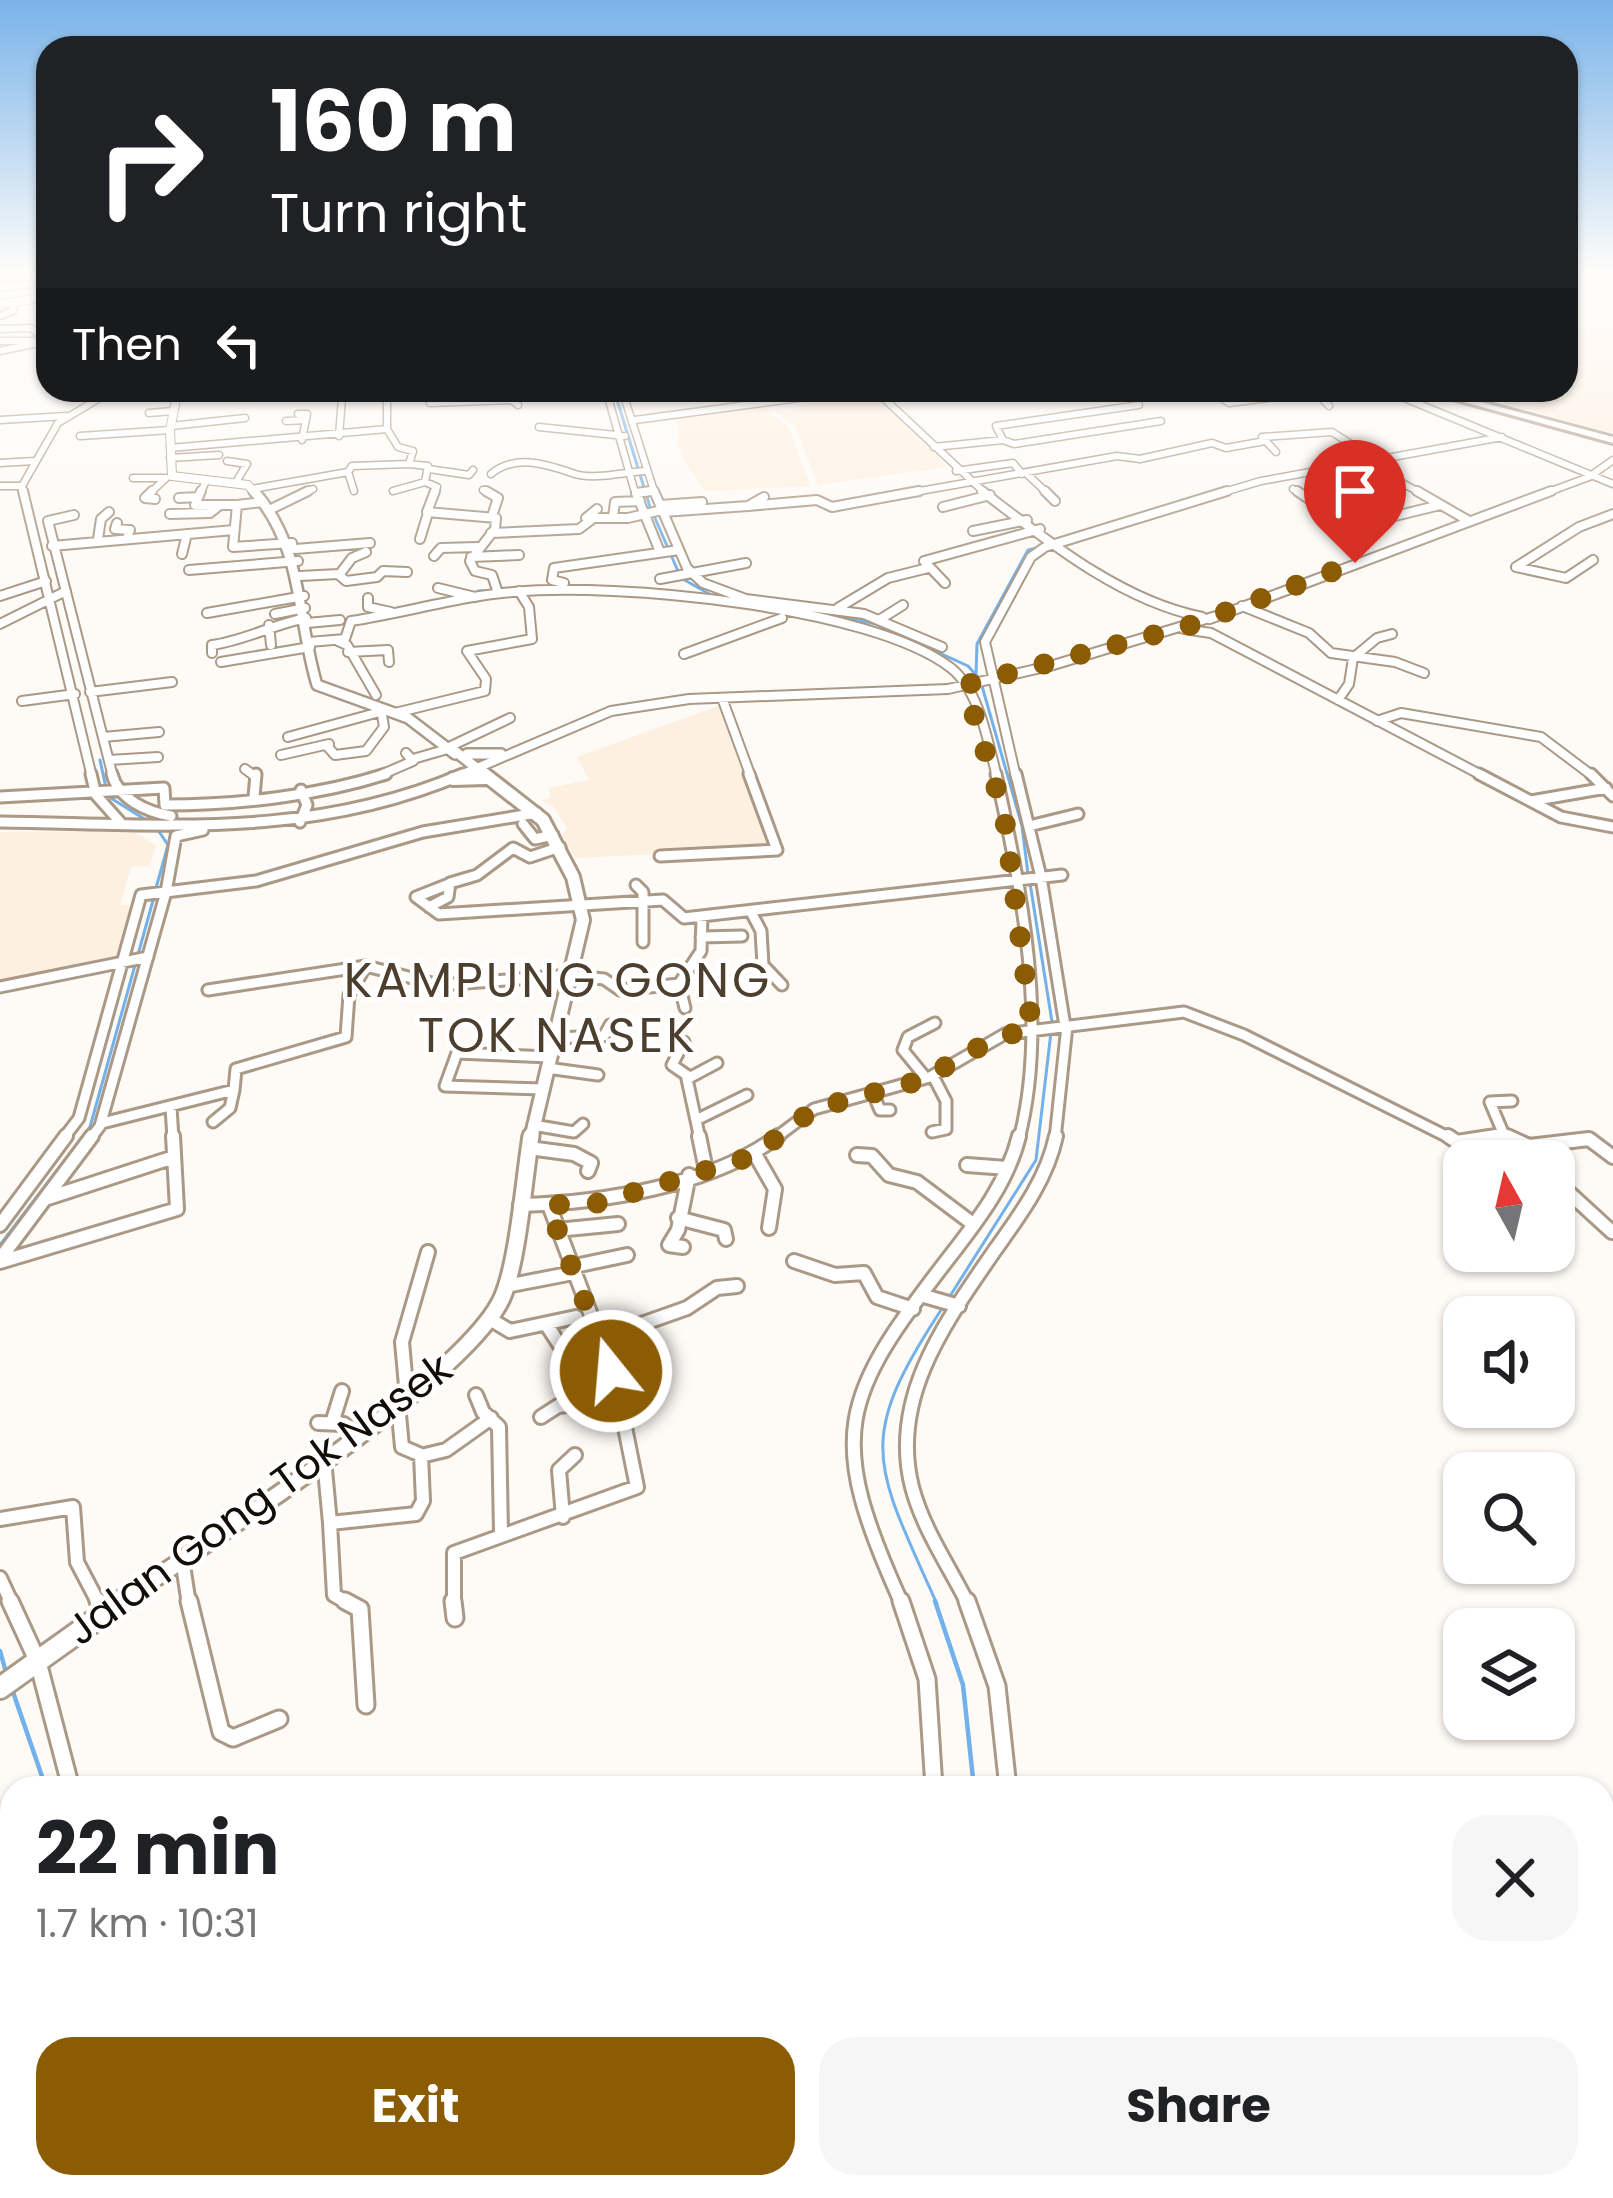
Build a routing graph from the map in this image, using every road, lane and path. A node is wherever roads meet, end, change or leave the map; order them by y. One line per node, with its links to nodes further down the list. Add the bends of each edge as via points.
1 (91, 402): 22 (street)
2 (175, 402): 19 (main road)
3 (323, 402): 18 (street)
4 (342, 402): 35 (street)
5 (388, 402): 31 (street)
6 (430, 402): 7 (street)
7 (517, 402)
8 (763, 402): 15 (street)
9 (887, 402): 42 (street)
10 (1325, 402): 17 (street)
11 (1415, 402): 37 (street)
12 (1473, 402): 26 (highway)
13 (1480, 402): 26 (highway)
14 (620, 403): 25 (street); 36 (street)
15 (747, 404): 25 (street)
16 (1139, 405): 21 (street)
17 (1329, 406)
18 (319, 409)
19 (173, 411): 20 (street); 30 (main road)
20 (148, 413)
21 (1082, 413): 32 (street); 40 (street, via 996,426)
22 (66, 416): 24 (street); 45 (street)
23 (245, 418): 30 (street)
24 (0, 420)
25 (635, 420): 33 (street)
26 (1545, 420): 38 (highway)
27 (286, 421): 39 (street, via 302,417)
28 (1161, 421): 32 (street)
29 (539, 427): 36 (street)
30 (170, 428): 34 (street); 44 (main road)
31 (387, 429): 35 (street); 49 (street, via 397,446 413,452)
32 (1100, 431): 40 (street)
33 (637, 435): 36 (street); 53 (street)
34 (80, 436)
35 (339, 436): 39 (street)
36 (624, 436): 52 (street)
37 (1499, 436): 48 (street); 59 (street)
38 (1613, 438)
39 (302, 440): 44 (street)
40 (1003, 440): 42 (street)
41 (1265, 441): 43 (street); 48 (street, via 1332,432); 56 (street)
42 (934, 447): 54 (street)
43 (1276, 452)
44 (170, 453): 58 (main road); 62 (street, via 247,464)
45 (36, 458): 47 (street); 67 (street)
46 (1613, 460): 59 (street)
47 (0, 463)
48 (1374, 463): 68 (street); 115 (street, via 1261,481)
49 (409, 464): 50 (street); 55 (street)
50 (429, 470): 51 (street); 63 (street)
51 (473, 470)
52 (628, 471): 53 (street); 57 (street, via 574,475 533,462); 75 (street)
53 (643, 471): 75 (street)
54 (956, 471): 56 (street, via 1013,463); 64 (street)
55 (349, 472): 69 (street); 73 (street)
56 (1024, 473): 64 (street); 83 (street)
57 (491, 474)
58 (169, 477): 60 (street); 61 (main road); 81 (street, via 145,497)
59 (1589, 477): 65 (street); 104 (street)
60 (133, 478)
61 (206, 481): 62 (main road); 78 (street)
62 (236, 482): 69 (main road)
63 (425, 482): 74 (street); 96 (street, via 437,487)
64 (972, 483): 77 (street); 88 (street, via 832,507 818,500)
65 (1613, 484)
66 (0, 486): 67 (street)
67 (22, 486): 117 (street)
68 (1405, 486): 76 (street); 89 (street)
69 (252, 489): 87 (main road)
70 (313, 489): 87 (street)
71 (1293, 489): 91 (street)
72 (483, 490): 100 (street, via 498,498)
73 (354, 491)
74 (393, 491)
75 (644, 493): 93 (street); 95 (street); 101 (street, via 615,502)
76 (1373, 494): 82 (street); 82 (street, via 1347,479 1332,482)
77 (990, 495): 90 (street); 103 (street)
78 (198, 497): 80 (street); 85 (street, via 195,505)
79 (764, 497): 88 (street)
80 (178, 498)
81 (155, 499)
82 (1356, 499): 91 (street)
83 (1055, 501)
84 (702, 502): 93 (street)
85 (220, 505): 86 (street); 97 (street, via 210,513)
86 (237, 505): 87 (street); 106 (street)
87 (266, 506): 119 (main road)
88 (748, 506): 93 (street)
89 (1440, 506): 91 (street, via 1352,527); 104 (street)
90 (943, 507)
91 (1320, 507)
92 (597, 509): 102 (street, via 586,516)
93 (661, 509): 95 (street); 120 (street)
94 (109, 512): 114 (street)
95 (645, 512): 101 (street); 120 (street)
96 (428, 513): 100 (street); 113 (street)
97 (170, 514)
98 (1613, 514): 125 (street, via 1516,567 1566,578)
99 (74, 515): 117 (street, via 48,520)
100 (493, 516): 109 (street)
101 (613, 518): 102 (street)
102 (591, 520): 109 (street, via 579,529)
103 (1027, 520): 107 (street); 108 (street)
104 (1468, 521): 149 (street)
105 (117, 524): 112 (street, via 130,531)
106 (234, 530): 110 (street); 119 (street, via 234,548)
107 (1040, 530): 115 (street); 127 (street, via 924,561)
108 (973, 531)
109 (491, 533): 118 (street)
110 (187, 534): 112 (street); 121 (street)
111 (453, 535): 116 (street)
112 (127, 537): 114 (street)
113 (420, 538)
114 (98, 539): 117 (street)
115 (1056, 541): 157 (street, via 1091,570); 179 (street, via 1031,556 985,642)
116 (454, 546): 118 (street); 122 (street)
117 (46, 547): 134 (street); 144 (street)
118 (478, 547): 124 (street)
119 (295, 551): 128 (street); 131 (street, via 368,548); 132 (main road)
120 (669, 551): 130 (street); 136 (street, via 551,572 555,582)
121 (182, 554)
122 (434, 556)
123 (519, 556): 124 (street)
124 (471, 557): 139 (street)
125 (1593, 560)
126 (746, 563): 130 (street)
127 (928, 568): 135 (street); 153 (street, via 888,578)
128 (189, 570)
129 (407, 572): 131 (street, via 349,581)
130 (682, 574): 133 (street); 143 (street)
131 (339, 575): 132 (street)
132 (300, 576): 154 (main road)
133 (660, 579)
134 (46, 581): 144 (street); 145 (street)
135 (945, 583)
136 (581, 587): 140 (street); 142 (street)
137 (637, 588): 140 (street)
138 (438, 589): 146 (street)
139 (497, 590): 142 (street); 146 (street)
140 (618, 590): 151 (street)
141 (229, 591): 150 (street)
142 (519, 591): 188 (street, via 532,639 467,651 485,691)
143 (731, 593): 151 (street); 152 (street)
144 (58, 595): 163 (street); 182 (street); 183 (street)
145 (0, 596)
146 (476, 597): 155 (street)
147 (368, 598): 155 (street, via 368,607)
148 (903, 605): 161 (street)
149 (1243, 606): 159 (street); 175 (street)
150 (232, 607): 154 (street); 156 (street)
151 (736, 607): 152 (street)
152 (777, 610): 153 (street); 161 (street); 174 (street)
153 (835, 610): 161 (street)
154 (305, 611): 158 (street); 160 (street); 164 (street); 170 (main road)
155 (393, 612): 168 (street, via 349,622 348,637)
156 (207, 613)
157 (1174, 613): 159 (street); 162 (street); 165 (street, via 1176,622)
158 (275, 614)
159 (1215, 615): 162 (street); 166 (street, via 1204,625)
160 (340, 620)
161 (868, 621): 172 (street); 181 (street)
162 (1191, 623): 165 (street); 166 (street)
163 (0, 624)
164 (269, 625): 169 (street); 171 (street)
165 (1163, 631): 166 (street); 179 (street)
166 (1209, 632): 186 (street)
167 (1392, 634): 175 (street)
168 (338, 641): 170 (street); 173 (street)
169 (271, 645)
170 (309, 645): 176 (street); 188 (main road, Jalan Gong Tok Nasek, via 320,688)
171 (210, 646)
172 (941, 647)
173 (348, 652): 177 (street, via 388,650); 184 (street)
174 (684, 654)
175 (1353, 658): 178 (street); 186 (street)
176 (221, 662)
177 (389, 662)
178 (1424, 673)
179 (992, 680): 181 (street); 222 (street)
180 (172, 682): 182 (street)
181 (969, 684): 185 (street, via 874,696); 228 (street)
182 (90, 692): 196 (street)
183 (74, 694): 187 (street); 208 (street)
184 (376, 694)
185 (722, 698): 199 (street, via 611,711); 225 (street, via 777,850)
186 (1338, 700): 191 (street)
187 (22, 701)
188 (388, 713): 189 (main road, Jalan Gong Tok Nasek); 192 (street); 193 (street)
189 (408, 718): 192 (street); 198 (main road, Jalan Gong Tok Nasek)
190 (510, 718): 198 (street)
191 (1377, 721): 209 (street, via 1400,712 1541,737); 212 (street)
192 (384, 727): 197 (street, via 365,752 336,755)
193 (330, 729): 195 (street); 197 (street)
194 (159, 732): 196 (street)
195 (288, 736)
196 (103, 737): 202 (street)
197 (327, 746): 200 (street)
198 (455, 751): 199 (main road); 204 (main road, Jalan Gong Tok Nasek); 205 (main road); 206 (street, via 410,756 404,770 373,780)
199 (509, 753): 204 (main road); 204 (street)
200 (280, 755)
201 (158, 757): 202 (street)
202 (109, 760): 207 (street)
203 (245, 769): 211 (street, via 256,772)
204 (484, 773): 205 (main road); 217 (main road, Jalan Gong Tok Nasek)
205 (452, 777): 219 (street)
206 (301, 790): 211 (street); 219 (street, via 308,805)
207 (116, 791): 208 (street); 214 (street, via 148,812); 214 (street, via 166,788 164,804)
208 (97, 792): 210 (street); 220 (street)
209 (1610, 792): 212 (street)
210 (0, 797)
211 (254, 797): 213 (street)
212 (1531, 801): 223 (street, via 1568,820)
213 (211, 805): 214 (street); 216 (street)
214 (173, 811): 216 (street)
215 (1078, 814): 222 (street)
216 (205, 817): 221 (street)
217 (530, 818): 224 (main road, Jalan Gong Tok Nasek); 231 (street, via 423,832 256,881)
218 (0, 822): 220 (street)
219 (300, 822): 221 (street)
220 (121, 823): 221 (street)
221 (224, 824): 231 (street, via 178,833)
222 (1029, 826): 227 (street)
223 (1613, 827)
224 (555, 844): 229 (street, via 527,857 512,848 477,875); 233 (main road, Jalan Gong Tok Nasek)
225 (660, 856)
226 (1061, 875): 227 (street)
227 (1040, 877): 228 (street); 251 (street)
228 (1017, 879): 235 (street); 252 (street)
229 (449, 884): 234 (street, via 448,897); 234 (street, via 415,895)
230 (636, 885): 232 (street)
231 (166, 892): 240 (street); 241 (street, via 140,895)
232 (643, 901): 233 (street); 236 (street, via 666,900 678,916); 239 (street)
233 (577, 905): 234 (street, via 440,914); 243 (main road, Jalan Gong Tok Nasek)
234 (429, 907)
235 (752, 914): 236 (street); 245 (street, via 763,965)
236 (702, 917): 238 (street)
237 (742, 936): 238 (street)
238 (701, 937): 244 (street)
239 (644, 942)
240 (148, 957): 241 (street); 269 (street)
241 (121, 962): 246 (street); 292 (street, via 77,1124)
242 (366, 966): 243 (street, via 439,985); 247 (street, via 266,975); 261 (street, via 348,999 348,1036 236,1069)
243 (573, 976): 244 (street, via 604,979 618,990); 253 (main road, Jalan Gong Tok Nasek)
244 (680, 984): 248 (street)
245 (782, 985)
246 (0, 987)
247 (208, 990)
248 (685, 1008)
249 (935, 1023): 259 (street, via 908,1037 903,1050)
250 (610, 1025): 253 (street, via 604,1036)
251 (1064, 1026): 252 (street); 273 (street, via 1189,1012 1457,1142); 310 (street, via 1046,1170)
252 (1036, 1028): 259 (street, via 995,1038); 282 (street, via 1021,1130)
253 (555, 1038): 255 (main road, Jalan Gong Tok Nasek)
254 (684, 1042): 258 (street, via 672,1066)
255 (549, 1062): 257 (street); 260 (main road, Jalan Gong Tok Nasek); 260 (street, via 457,1053 445,1086)
256 (717, 1064): 258 (street)
257 (598, 1075)
258 (688, 1076): 267 (street)
259 (929, 1077): 262 (street); 272 (street, via 943,1089 948,1123)
260 (542, 1089): 271 (main road, Jalan Gong Tok Nasek)
261 (234, 1090): 265 (street); 268 (street, via 230,1108)
262 (872, 1091): 266 (street, via 880,1110); 277 (street, via 814,1109)
263 (747, 1095): 267 (street)
264 (1512, 1101): 273 (street, via 1490,1102)
265 (171, 1107): 269 (street); 279 (street)
266 (890, 1110)
267 (696, 1120): 283 (street)
268 (213, 1122)
269 (102, 1124): 288 (street)
270 (583, 1124): 271 (street, via 574,1132)
271 (533, 1125): 276 (main road, Jalan Gong Tok Nasek)
272 (932, 1132)
273 (1504, 1135): 274 (street)
274 (1515, 1140)
275 (1575, 1141): 280 (street, via 1588,1139)
276 (529, 1148): 284 (street, via 584,1157 592,1163); 290 (main road, Jalan Gong Tok Nasek)
277 (755, 1154): 283 (street); 297 (street, via 775,1192)
278 (857, 1156): 295 (street, via 917,1182)
279 (174, 1157): 288 (street); 304 (street, via 178,1209)
280 (1613, 1157)
281 (967, 1165): 282 (street)
282 (1007, 1168): 295 (street)
283 (706, 1170): 285 (street)
284 (588, 1171)
285 (689, 1175): 286 (street); 287 (street)
286 (668, 1182): 287 (street); 291 (street, via 599,1203)
287 (681, 1196): 293 (street)
288 (48, 1198): 304 (street)
289 (1575, 1198): 299 (street)
290 (520, 1204): 291 (street); 307 (main road, Jalan Gong Tok Nasek)
291 (548, 1205): 298 (street)
292 (5, 1214): 296 (street)
293 (678, 1218): 300 (street, via 724,1230); 301 (street, via 669,1245)
294 (618, 1224): 298 (street)
295 (973, 1224): 309 (street)
296 (0, 1225)
297 (769, 1228)
298 (557, 1230): 306 (street)
299 (1612, 1232)
300 (726, 1239)
301 (683, 1247)
302 (428, 1252): 320 (street, via 400,1346)
303 (627, 1255): 306 (street)
304 (0, 1260)
305 (794, 1261): 311 (street, via 835,1275 864,1273 874,1295)
306 (571, 1270): 307 (street); 315 (street)
307 (506, 1286): 313 (main road, Jalan Gong Tok Nasek)
308 (737, 1286): 315 (street)
309 (926, 1297): 310 (street); 311 (street)
310 (957, 1305): 341 (street, via 911,1402 907,1468 921,1521 980,1628)
311 (913, 1309): 340 (street, via 861,1385 852,1457 865,1532 924,1665)
312 (576, 1317): 314 (street)
313 (490, 1319): 314 (street, via 504,1331); 320 (main road, Jalan Gong Tok Nasek)
314 (548, 1327): 316 (street, via 578,1372)
315 (602, 1338): 316 (street)
316 (611, 1371): 319 (street)
317 (342, 1391): 323 (street, via 325,1423 344,1424)
318 (476, 1396): 322 (street)
319 (620, 1399): 321 (street, via 558,1406); 327 (street, via 637,1486)
320 (402, 1401): 323 (main road, Jalan Gong Tok Nasek); 325 (street, via 402,1447)
321 (541, 1417)
322 (491, 1418): 325 (street, via 446,1450); 330 (street, via 499,1427)
323 (356, 1436): 326 (main road, Jalan Gong Tok Nasek)
324 (575, 1455): 327 (street, via 559,1470)
325 (421, 1456): 329 (street, via 416,1514)
326 (325, 1459): 329 (street); 331 (main road, Jalan Gong Tok Nasek)
327 (563, 1516): 330 (street)
328 (0, 1519): 333 (street, via 73,1507 77,1562)
329 (331, 1523): 337 (street, via 334,1595 360,1610)
330 (501, 1533): 334 (street, via 450,1557)
331 (182, 1559): 333 (main road, Jalan Gong Tok Nasek); 338 (street, via 221,1732 233,1738)
332 (0, 1578): 335 (street)
333 (105, 1614): 335 (main road, Jalan Gong Tok Nasek)
334 (455, 1618)
335 (35, 1664): 336 (main road, Jalan Gong Tok Nasek); 339 (street)
336 (1, 1687)
337 (366, 1705)
338 (279, 1719)
339 (68, 1776)
340 (933, 1776)
341 (1007, 1776)

